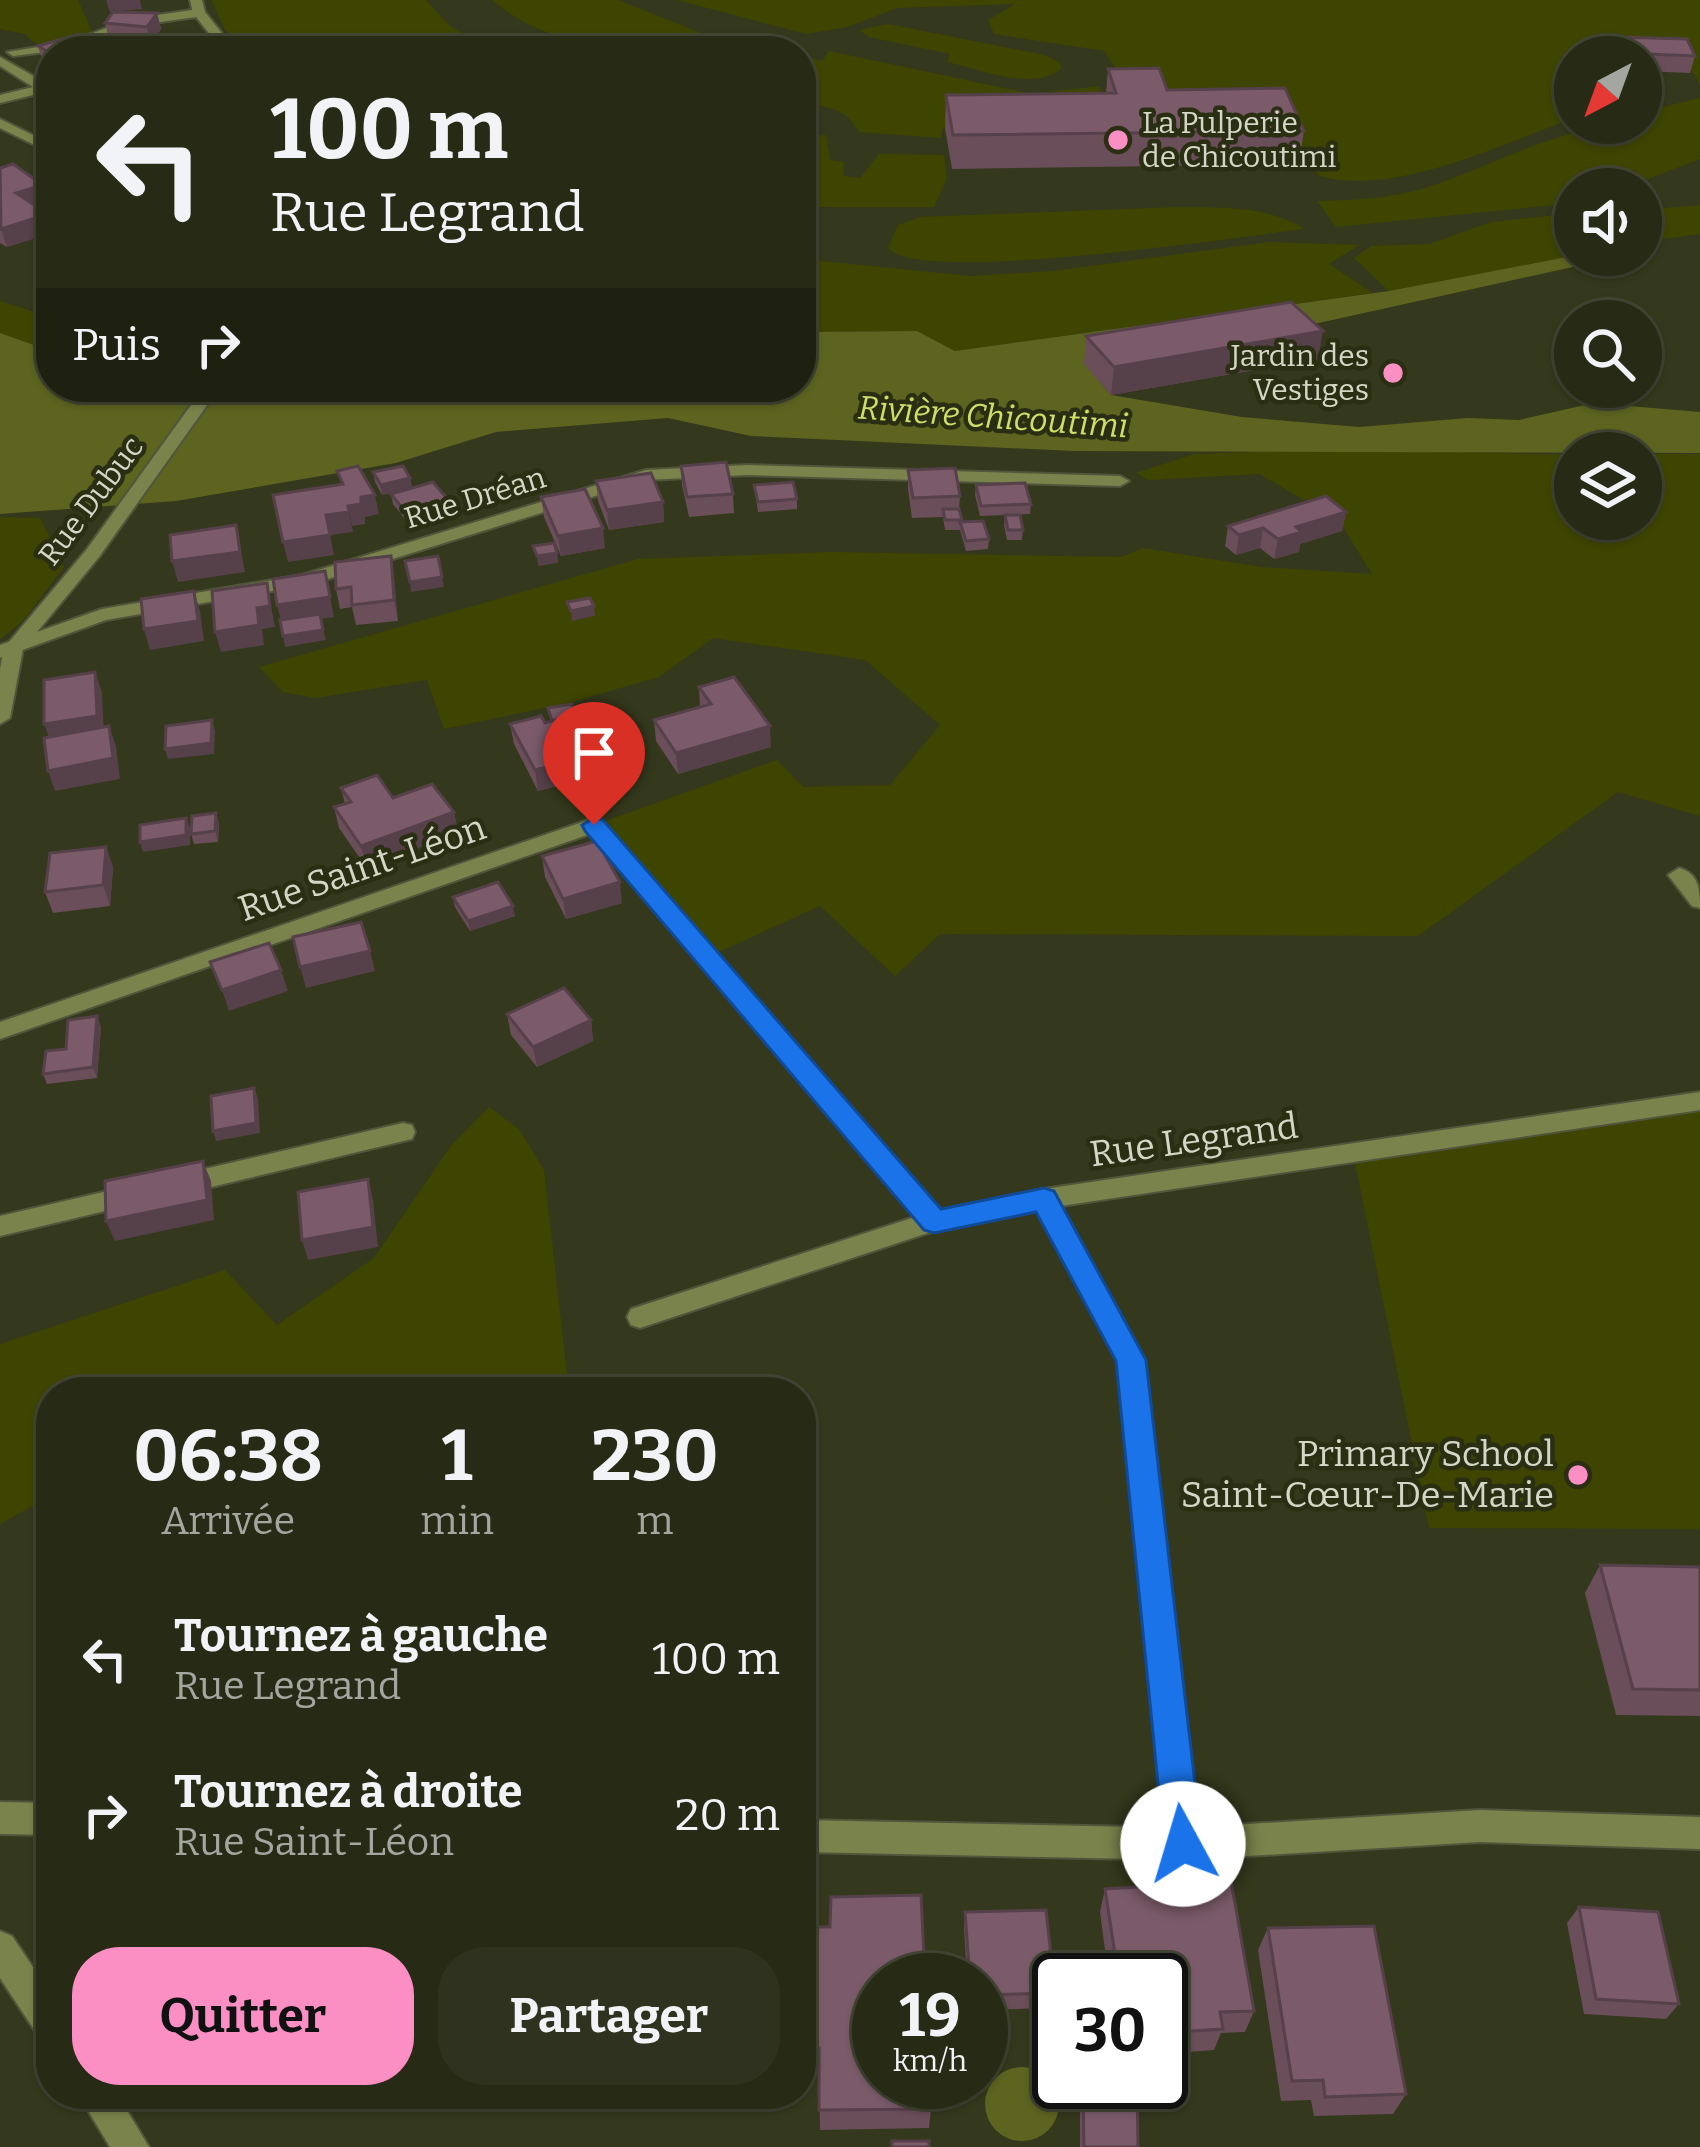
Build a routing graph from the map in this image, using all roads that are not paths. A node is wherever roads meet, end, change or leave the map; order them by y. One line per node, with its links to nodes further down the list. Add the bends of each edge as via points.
1 (198, 6): 2 (street); 3 (street)
2 (97, 36)
3 (219, 36)
4 (36, 49): 5 (street)
5 (6, 52): 6 (street)
6 (36, 80)
7 (36, 93): 8 (street)
8 (0, 99)
9 (0, 122): 10 (street)
10 (36, 141)
11 (201, 402): 13 (street, Rue Dubuc, via 93,553)
12 (1120, 482): 13 (street, Rue Dréan, via 747,470 646,476 305,580 102,615)
13 (7, 650): 14 (street)
14 (0, 718)
15 (1679, 875): 16 (street)
16 (1700, 901)
17 (0, 1031): 21 (street, Rue Saint-Léon, via 594,825)
18 (1700, 1101): 20 (street, Rue Legrand)
19 (403, 1132): 22 (street)
20 (1044, 1199): 21 (street, Rue Legrand); 28 (street, via 1131,1360)
21 (934, 1222): 23 (street, Rue Legrand)
22 (0, 1226)
23 (640, 1318)
24 (0, 1818): 25 (street)
25 (36, 1819)
26 (1700, 1834): 28 (street, via 1480,1826)
27 (816, 1836): 28 (street)
28 (1183, 1844)
29 (0, 1948): 30 (street)
30 (36, 2002)
31 (106, 2109): 32 (street)
32 (131, 2147)

